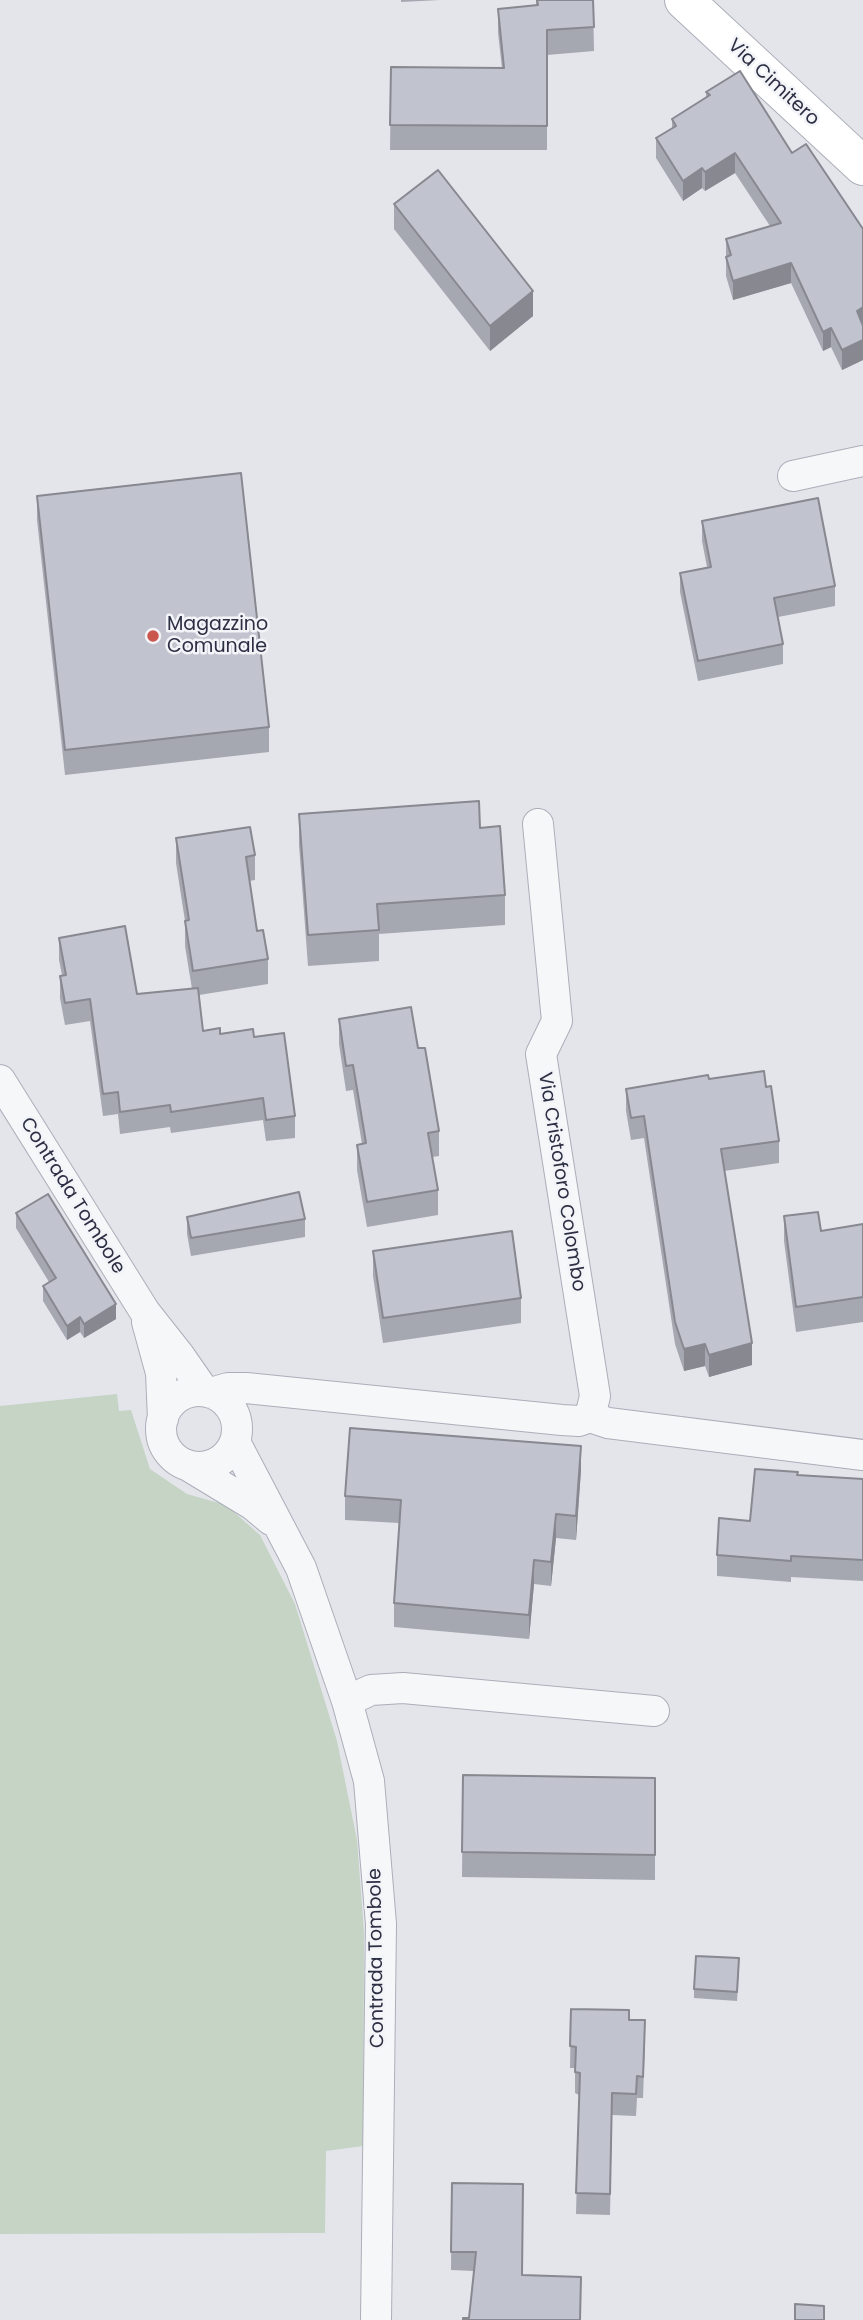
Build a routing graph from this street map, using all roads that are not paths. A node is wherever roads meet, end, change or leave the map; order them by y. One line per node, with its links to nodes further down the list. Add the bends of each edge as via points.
1 (684, 0): 2 (street, Via Cimitero)
2 (855, 149)
3 (863, 461): 4 (street)
4 (793, 476)
5 (538, 824): 10 (street, Via Cristoforo Colombo, via 557,1021 541,1054 595,1396)
6 (0, 1080): 7 (street, Contrada Tombole)
7 (145, 1312): 9 (street, Contrada Tombole); 11 (street, Contrada Tombole, via 161,1373)
8 (282, 1391): 9 (street, via 229,1388); 10 (street, via 562,1420); 12 (street)
9 (207, 1392): 11 (street, via 193,1391 173,1401); 12 (street, via 223,1399 231,1409)
10 (590, 1417): 13 (street)
11 (163, 1419): 14 (street, via 161,1430 169,1451)
12 (236, 1438): 14 (street, via 220,1460 198,1467); 15 (street, Contrada Tombole)
13 (863, 1455)
14 (187, 1465): 15 (street, Contrada Tombole, via 253,1505)
15 (280, 1528): 16 (street, Contrada Tombole, via 301,1568)
16 (347, 1701): 17 (street, via 370,1690 403,1688); 18 (street, Contrada Tombole, via 369,1781 381,1924)
17 (654, 1711)
18 (376, 2320)

